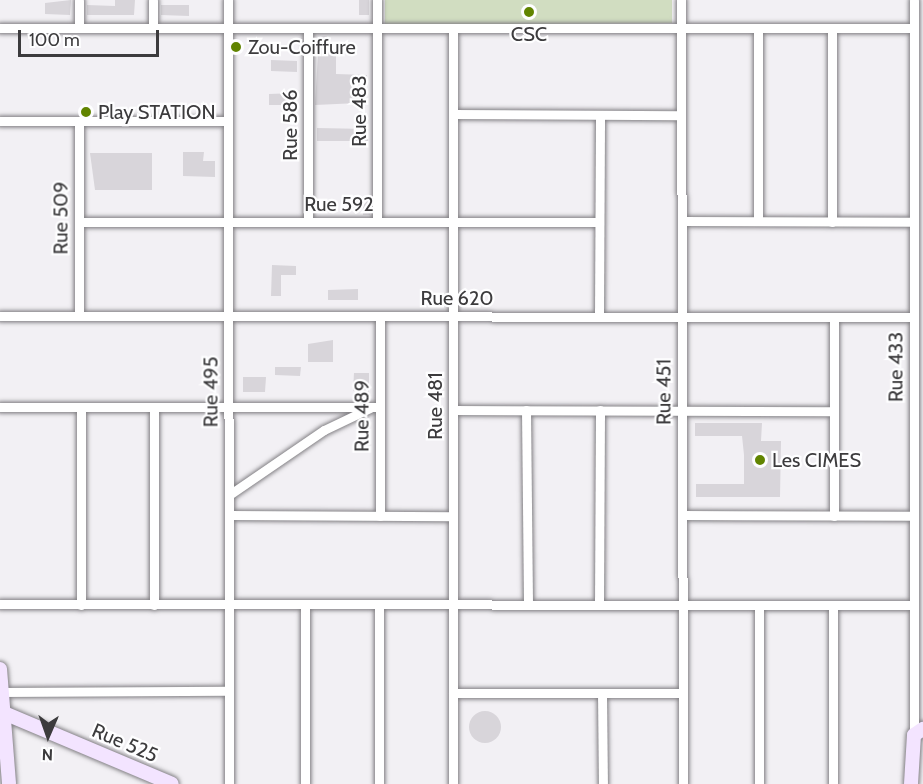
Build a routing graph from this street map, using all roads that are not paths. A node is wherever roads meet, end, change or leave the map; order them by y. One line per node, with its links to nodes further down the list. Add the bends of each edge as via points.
1 (79, 0): 9 (street)
2 (153, 0): 10 (street)
3 (228, 0): 11 (street, Rue 495)
4 (377, 0): 13 (street, Rue 483)
5 (681, 0): 15 (street, Rue 451)
6 (914, 0): 7 (street, Rue 433)
7 (919, 15): 18 (street, Rue 433)
8 (0, 28): 9 (street)
9 (79, 28): 10 (street)
10 (153, 28): 11 (street)
11 (228, 28): 12 (street); 24 (street, Rue 495)
12 (308, 28): 13 (street); 29 (street, Rue 586)
13 (377, 28): 14 (street); 30 (street, Rue 483)
14 (453, 28): 15 (street); 19 (street, Rue 481)
15 (681, 28): 16 (street); 21 (street, Rue 451)
16 (758, 28): 17 (street); 26 (street)
17 (832, 28): 18 (street); 33 (street)
18 (914, 28): 34 (street, Rue 433)
19 (453, 114): 20 (street); 31 (street, Rue 481)
20 (600, 115): 21 (street); 32 (street)
21 (681, 115): 25 (street, Rue 451)
22 (0, 121): 23 (street)
23 (79, 121): 24 (street); 27 (street, Rue 509)
24 (228, 121): 28 (street, Rue 495)
25 (681, 221): 26 (street); 42 (street, Rue 451)
26 (758, 221): 33 (street)
27 (79, 222): 28 (street, Rue 592); 37 (street, Rue 509)
28 (228, 222): 29 (street, Rue 592); 38 (street, Rue 495)
29 (308, 222): 30 (street, Rue 592)
30 (377, 222): 31 (street, Rue 592)
31 (453, 222): 32 (street, Rue 592); 40 (street, Rue 481)
32 (600, 222): 41 (street)
33 (832, 222): 34 (street)
34 (914, 222): 35 (street, Rue 433)
35 (919, 264): 44 (street, Rue 433)
36 (0, 316): 37 (street, Rue 620)
37 (79, 316): 38 (street, Rue 620)
38 (228, 316): 39 (street, Rue 620); 48 (street, Rue 495)
39 (380, 316): 40 (street, Rue 620); 49 (street, Rue 489)
40 (453, 316): 41 (street, Rue 620); 50 (street, Rue 481)
41 (599, 316): 42 (street, Rue 620)
42 (682, 316): 43 (street, Rue 620); 53 (street, Rue 451)
43 (834, 317): 44 (street, Rue 620); 54 (street)
44 (914, 317): 55 (street, Rue 433)
45 (0, 407): 46 (street)
46 (81, 407): 47 (street); 64 (street)
47 (154, 407): 48 (street); 65 (street)
48 (229, 407): 49 (street); 56 (street, Rue 495)
49 (376, 407): 56 (street, via 324,430); 58 (street, Rue 489)
50 (453, 410): 51 (street); 59 (street, Rue 481)
51 (526, 410): 52 (street); 70 (street)
52 (600, 410): 53 (street); 71 (street)
53 (682, 410): 54 (street); 60 (street, Rue 451)
54 (834, 411): 61 (street)
55 (918, 488): 62 (street, Rue 433)
56 (229, 495): 57 (street, Rue 495)
57 (229, 515): 58 (street); 66 (street, Rue 495)
58 (380, 516): 59 (street)
59 (453, 516): 69 (street, Rue 481)
60 (682, 516): 61 (street); 72 (street, Rue 451)
61 (834, 516): 62 (street)
62 (914, 516): 75 (street, Rue 433)
63 (0, 604): 64 (street)
64 (81, 604): 65 (street)
65 (154, 605): 66 (street)
66 (229, 605): 67 (street); 77 (street, Rue 495)
67 (305, 605): 68 (street); 87 (street)
68 (379, 605): 69 (street); 88 (street)
69 (453, 605): 70 (street); 79 (street, Rue 481)
70 (528, 605): 71 (street)
71 (599, 605): 72 (street)
72 (682, 605): 73 (street); 81 (street, Rue 451)
73 (759, 605): 74 (street); 92 (street)
74 (833, 605): 75 (street); 93 (street)
75 (914, 605): 83 (street, Rue 433)
76 (0, 669): 78 (main road)
77 (229, 691): 78 (street); 86 (street, Rue 495)
78 (1, 692): 82 (main road)
79 (453, 693): 80 (street); 89 (street, Rue 481)
80 (602, 693): 81 (street); 90 (street)
81 (682, 693): 91 (street, Rue 451)
82 (4, 713): 84 (main road); 85 (main road, Rue 525)
83 (918, 732): 94 (main road)
84 (9, 784)
85 (172, 784)
86 (229, 784)
87 (305, 784)
88 (379, 784)
89 (453, 784)
90 (603, 784)
91 (683, 784)
92 (759, 784)
93 (833, 784)
94 (911, 784)

